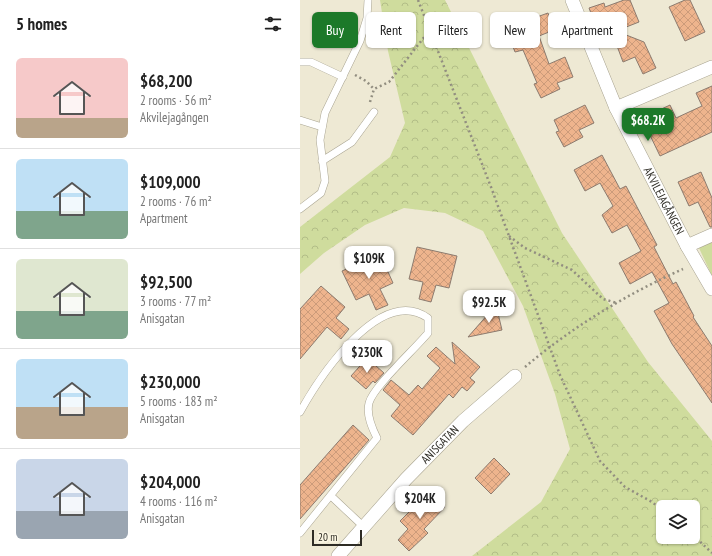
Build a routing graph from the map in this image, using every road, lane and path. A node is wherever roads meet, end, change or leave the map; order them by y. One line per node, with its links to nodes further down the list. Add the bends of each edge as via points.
1 (368, 0): 9 (lane, via 367,18 362,35)
2 (418, 0): 4 (path)
3 (572, 0): 12 (street, AKVILEJAGÅNGEN)
4 (424, 16)
5 (424, 36): 11 (path, via 389,82)
6 (436, 48): 19 (path)
7 (300, 62): 10 (lane, via 311,62)
8 (712, 67): 12 (street)
9 (347, 69): 10 (lane); 11 (path)
10 (343, 77): 15 (lane, via 325,113)
11 (374, 89): 13 (path, via 370,101)
12 (616, 108): 20 (street, AKVILEJAGÅNGEN)
13 (374, 112): 16 (lane, via 352,142)
14 (300, 120): 15 (lane)
15 (322, 127): 16 (lane)
16 (322, 161): 17 (lane, via 325,181 321,193)
17 (300, 209)
18 (712, 235): 20 (street)
19 (509, 236): 23 (path, via 525,248 572,270 603,299); 24 (path)
20 (687, 246): 21 (street, AKVILEJAGÅNGEN)
21 (696, 263): 22 (street, AKVILEJAGÅNGEN); 23 (path, via 650,284)
22 (712, 289)
23 (617, 303): 24 (path)
24 (550, 348): 25 (path); 28 (path, via 600,461 625,488)
25 (515, 376): 29 (street, ANISGATAN, via 458,426)
26 (300, 412): 27 (lane, via 316,384 344,348 376,320 406,309 420,312 428,318 428,332 376,389 369,402 368,412 377,438)
27 (331, 496): 29 (lane); 30 (lane)
28 (656, 505)
29 (364, 527): 35 (street, ANISGATAN)
30 (300, 533)
31 (700, 541): 32 (path)
32 (706, 546): 33 (path); 34 (path)
33 (712, 546)
34 (712, 553)
35 (338, 556)

